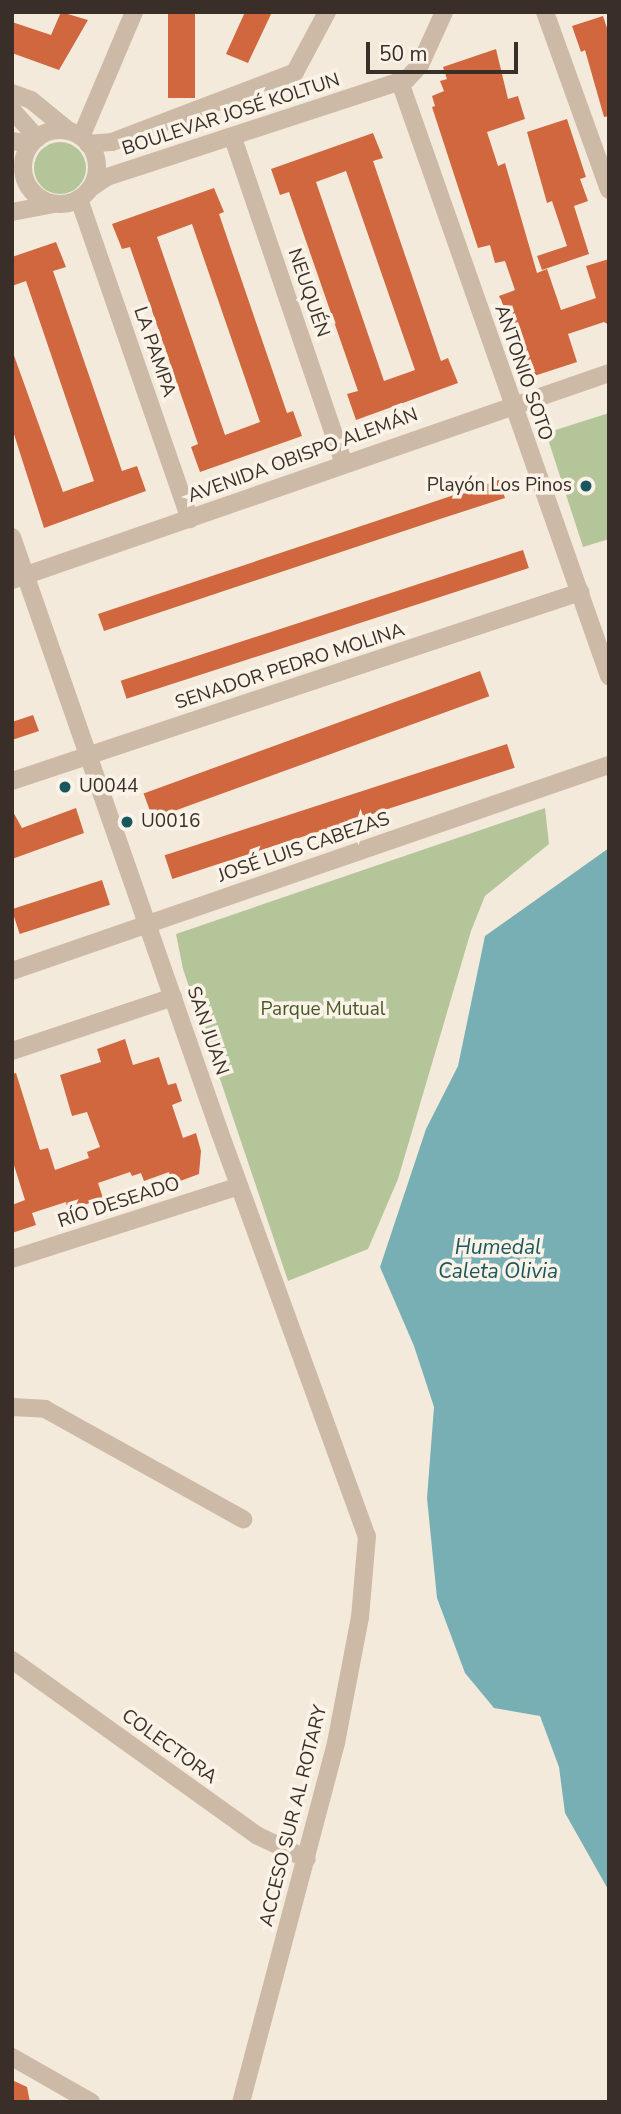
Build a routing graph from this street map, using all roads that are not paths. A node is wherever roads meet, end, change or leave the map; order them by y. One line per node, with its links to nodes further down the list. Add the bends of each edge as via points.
1 (134, 12): 8 (street)
2 (327, 12): 8 (street, BOULEVAR JOSÉ KOLTUN, via 308,55 295,72 277,82 112,142)
3 (444, 12): 5 (street, BOULEVAR JOSÉ KOLTUN, via 420,65)
4 (545, 12): 12 (street)
5 (400, 82): 9 (street, BOULEVAR JOSÉ KOLTUN); 17 (street, ANTONIO SOTO)
6 (12, 93): 8 (street, via 31,100)
7 (12, 110): 11 (street)
8 (79, 137): 11 (street); 13 (street, via 97,164)
9 (233, 138): 13 (street, BOULEVAR JOSÉ KOLTUN, via 107,177); 18 (street, NEUQUÉN)
10 (12, 141): 11 (street)
11 (34, 141): 14 (street, via 23,162 27,184 34,194)
12 (609, 190)
13 (85, 193): 14 (street); 19 (street, LA PAMPA)
14 (54, 204): 15 (street)
15 (12, 212)
16 (609, 373): 17 (street, AVENIDA OBISPO ALEMÁN)
17 (511, 405): 18 (street, AVENIDA OBISPO ALEMÁN); 22 (street, ANTONIO SOTO)
18 (343, 462): 19 (street, AVENIDA OBISPO ALEMÁN)
19 (190, 519): 21 (street, AVENIDA OBISPO ALEMÁN)
20 (12, 537): 21 (street, SAN JUAN)
21 (19, 578): 24 (street, SAN JUAN)
22 (580, 592): 23 (street, ANTONIO SOTO); 24 (street, SENADOR PEDRO MOLINA)
23 (609, 676)
24 (89, 756): 26 (street, SENADOR PEDRO MOLINA); 27 (street, SAN JUAN)
25 (609, 765): 27 (street, JOSÉ LUIS CABEZAS)
26 (12, 781)
27 (149, 923): 28 (street, JOSÉ LUIS CABEZAS); 29 (street, SAN JUAN)
28 (12, 971)
29 (173, 998): 30 (street); 31 (street, SAN JUAN)
30 (12, 1051)
31 (239, 1186): 32 (street, RÍO DESEADO); 35 (street, SAN JUAN)
32 (12, 1259)
33 (12, 1407): 34 (street, via 45,1409)
34 (243, 1519)
35 (367, 1536): 37 (street, ACCESO SUR AL ROTARY, via 360,1617)
36 (12, 1660): 37 (street, COLECTORA, via 256,1835)
37 (307, 1859): 40 (street, ACCESO SUR AL ROTARY)
38 (12, 2057): 39 (street)
39 (91, 2102)
40 (241, 2102)

